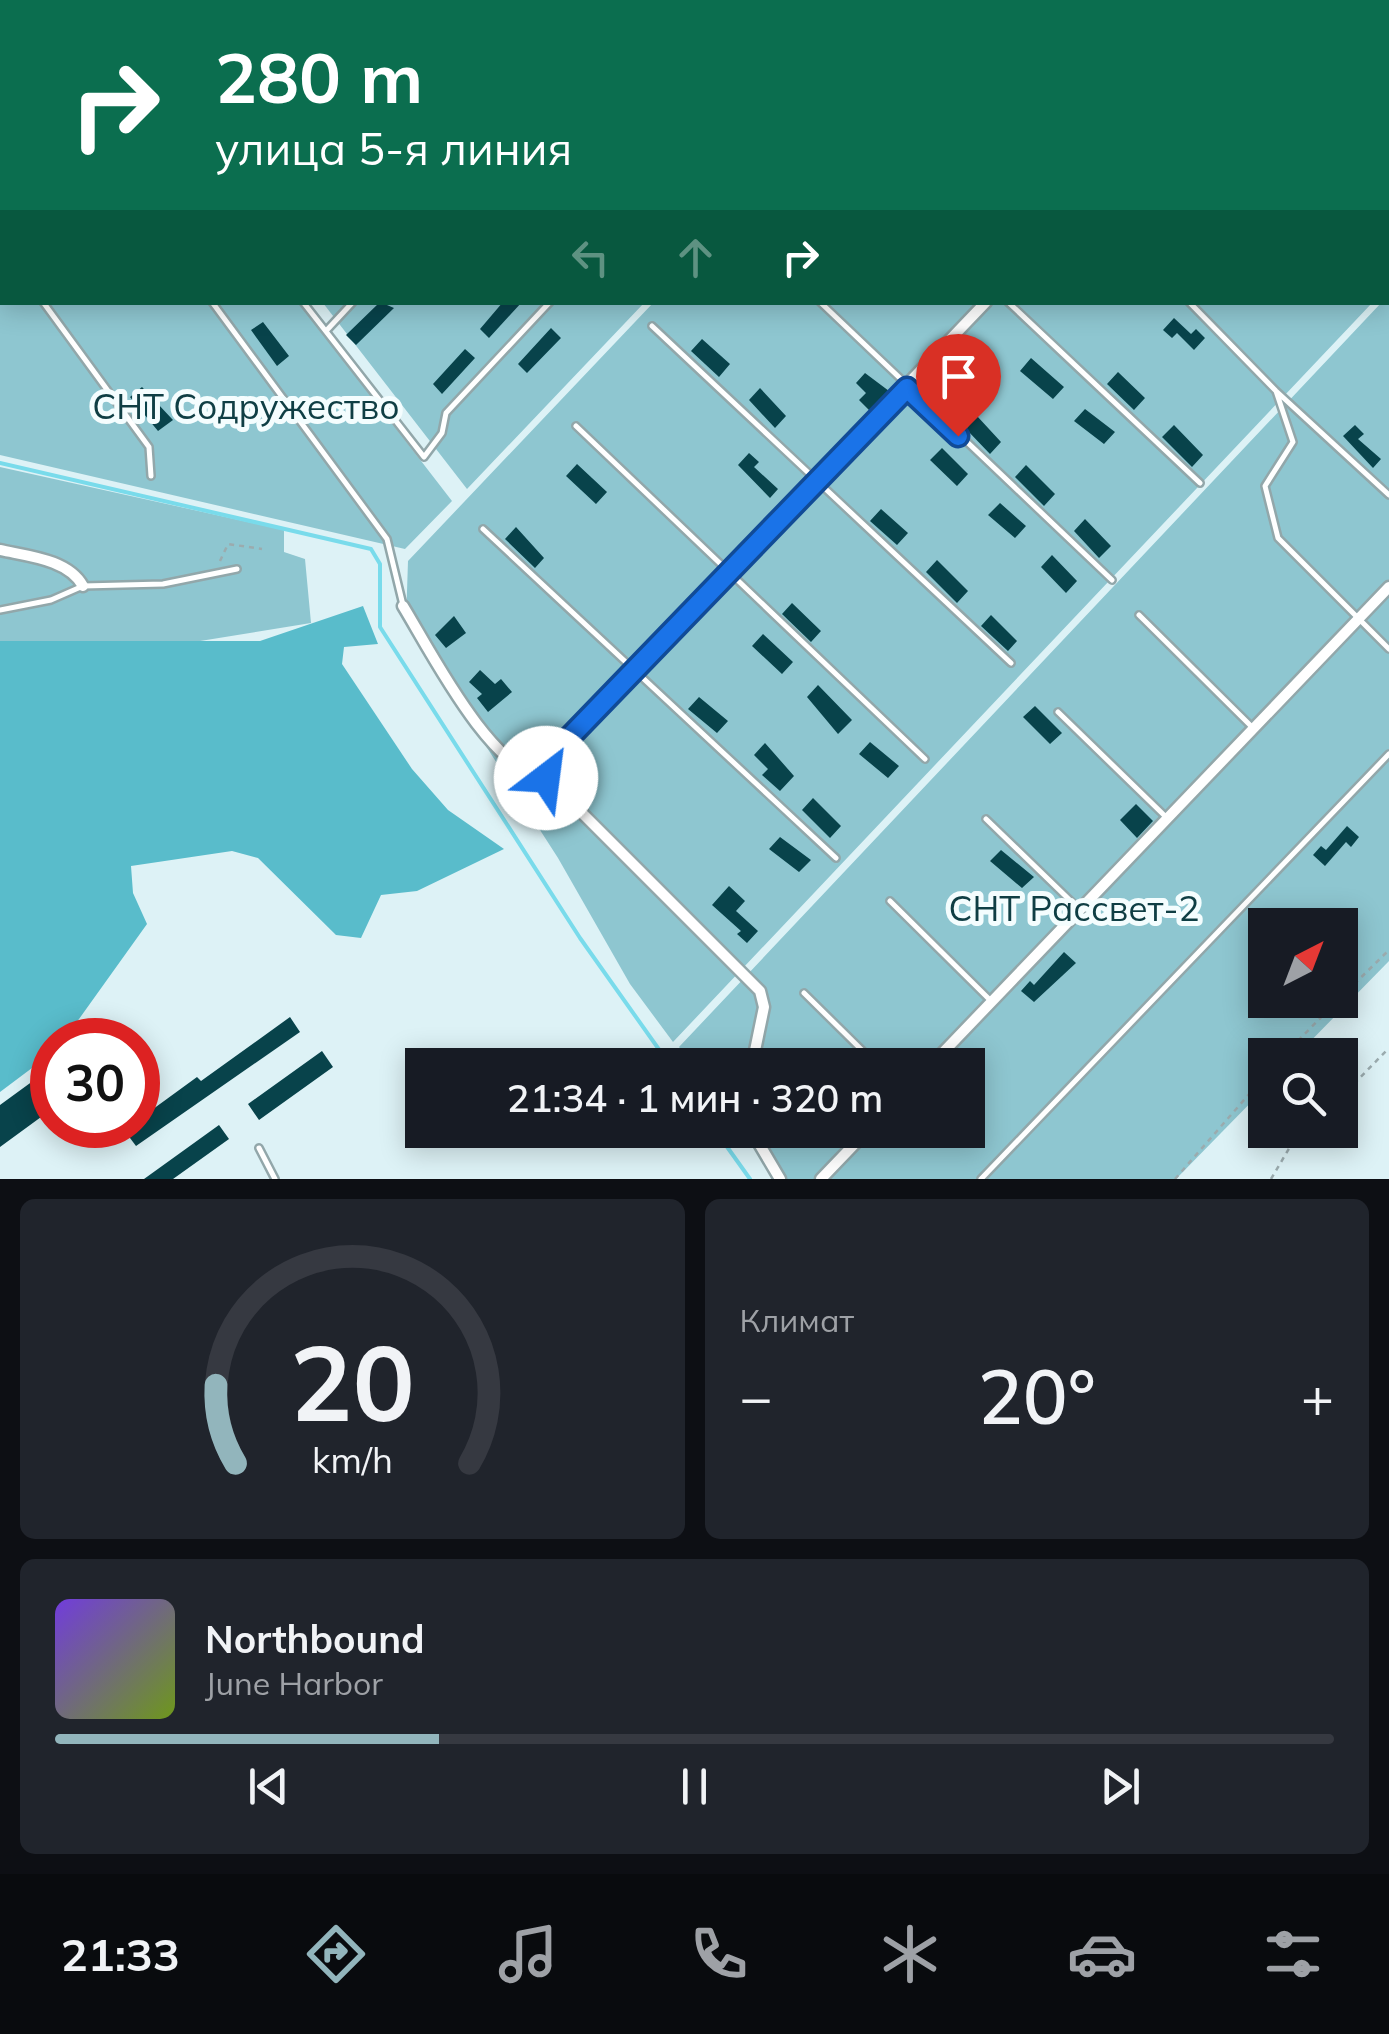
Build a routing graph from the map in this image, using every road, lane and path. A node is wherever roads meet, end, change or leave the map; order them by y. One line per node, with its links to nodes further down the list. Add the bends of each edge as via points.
1 (44, 305): 15 (lane, via 150,447)
2 (214, 305): 28 (lane, via 387,539)
3 (305, 305): 11 (lane)
4 (350, 305): 11 (lane)
5 (547, 305): 11 (lane, via 446,414 442,433 424,457)
6 (823, 305): 12 (lane)
7 (983, 305): 12 (street)
8 (1011, 305): 17 (lane)
9 (1193, 305): 13 (lane)
10 (652, 326): 16 (lane)
11 (326, 331)
12 (907, 388): 16 (street); 25 (lane)
13 (1276, 392): 18 (lane); 31 (lane, via 1293,442 1265,486 1278,538)
14 (576, 426): 24 (lane)
15 (150, 476)
16 (816, 481): 24 (street); 33 (lane)
17 (1200, 483)
18 (1389, 495)
19 (483, 529): 34 (lane)
20 (262, 549): 23 (path, via 228,544)
21 (0, 550): 26 (street, via 50,562)
22 (237, 569): 23 (lane)
23 (220, 573): 26 (lane, via 163,584)
24 (729, 574): 34 (street); 38 (lane)
25 (1112, 580)
26 (82, 586): 29 (lane, via 52,600)
27 (1389, 587): 31 (street)
28 (403, 606): 39 (street, via 486,737 506,760 531,777)
29 (0, 610)
30 (1138, 615): 36 (lane)
31 (1358, 620): 32 (lane); 36 (street)
32 (1389, 649)
33 (1010, 663)
34 (634, 670): 39 (street, via 564,743 547,764); 42 (lane)
35 (1058, 712): 40 (lane)
36 (1253, 728): 40 (street)
37 (1389, 754): 64 (lane)
38 (925, 760)
39 (546, 778): 51 (street, via 749,978 764,1007)
40 (1167, 818): 44 (street)
41 (986, 819): 44 (lane)
42 (836, 858)
43 (890, 901): 48 (lane)
44 (1080, 910): 48 (street)
45 (1389, 950): 46 (path)
46 (1358, 980)
47 (804, 993): 52 (lane)
48 (992, 1002): 53 (street)
49 (1320, 1018): 50 (path)
50 (1301, 1038)
51 (756, 1048)
52 (860, 1048)
53 (947, 1048)
54 (1389, 1048): 55 (path)
55 (1358, 1080)
56 (1248, 1095): 65 (path)
57 (259, 1148): 61 (lane)
58 (762, 1148): 62 (street)
59 (851, 1148): 63 (street)
60 (1289, 1148): 66 (path)
61 (276, 1179)
62 (780, 1179)
63 (821, 1179)
64 (981, 1179)
65 (1175, 1179)
66 (1271, 1179)

